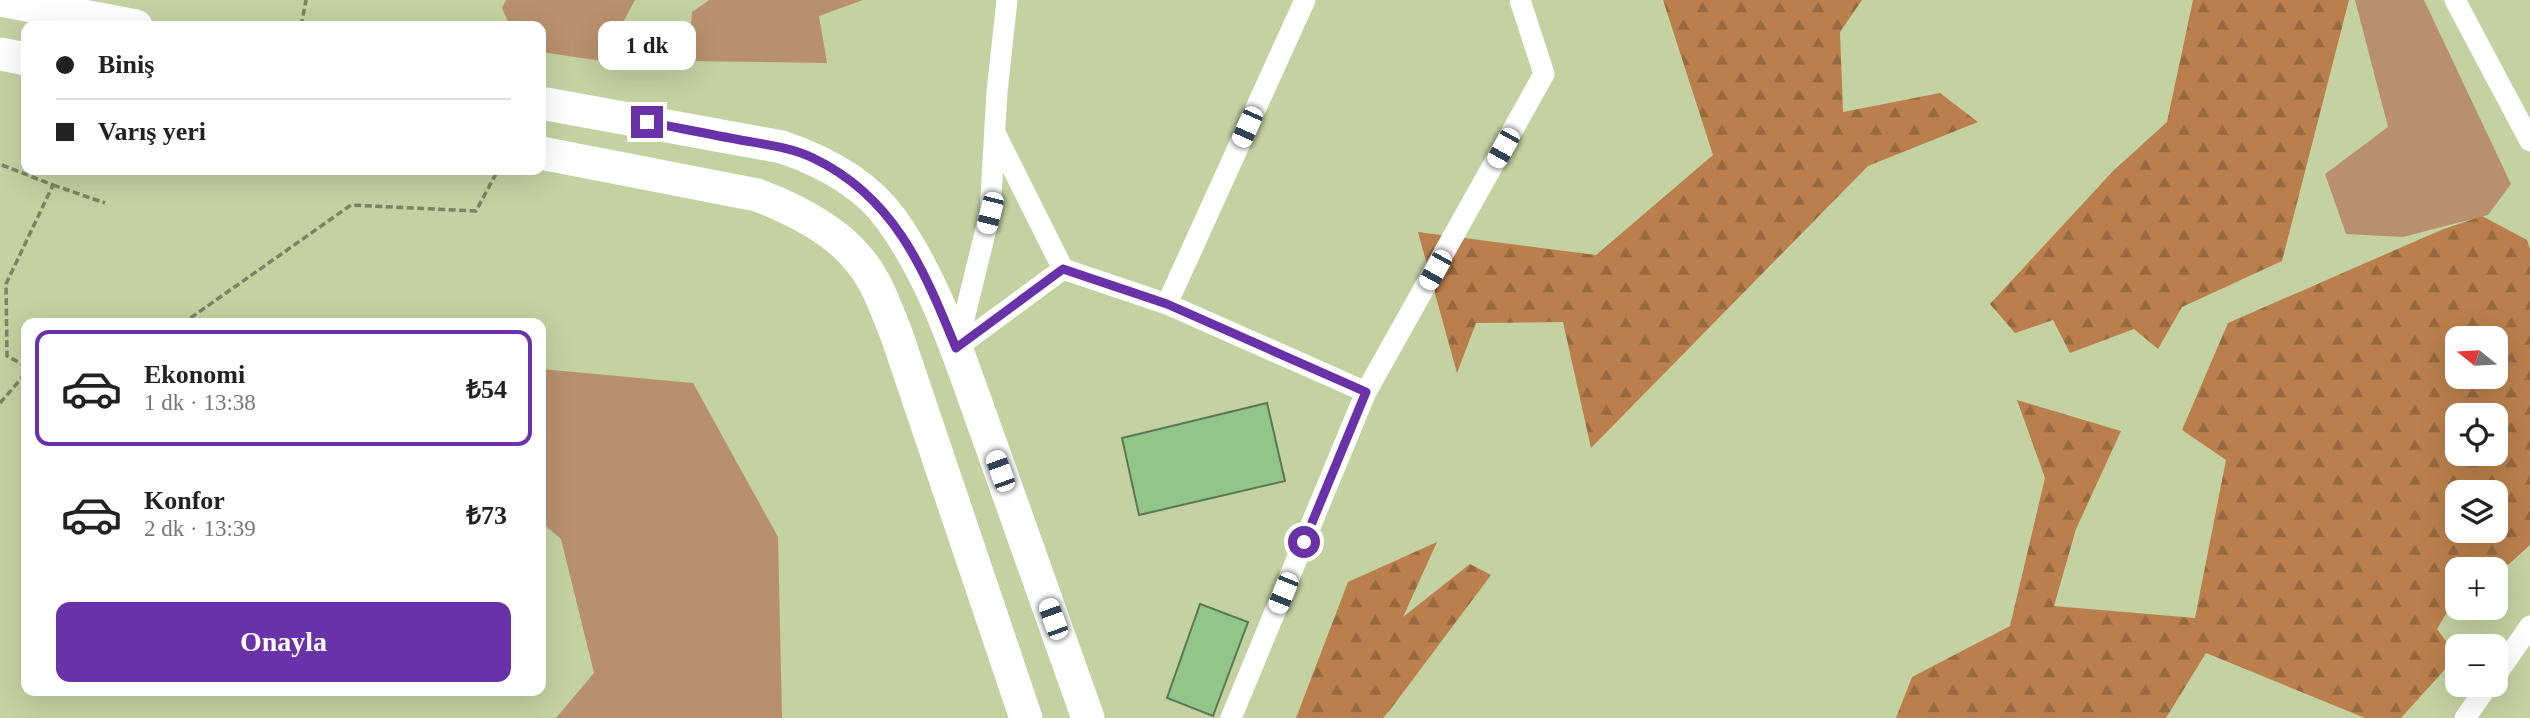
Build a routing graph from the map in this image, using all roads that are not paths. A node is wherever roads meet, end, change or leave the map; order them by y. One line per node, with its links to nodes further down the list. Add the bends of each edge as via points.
1 (0, 0): 6 (main road)
2 (1007, 0): 11 (street)
3 (1305, 0): 14 (street)
4 (1520, 0): 16 (street, via 1544,74)
5 (2455, 0): 10 (street)
6 (110, 21)
7 (0, 54): 8 (main road)
8 (21, 58)
9 (546, 104): 15 (main road, via 782,147 822,163 868,194 890,218 928,279)
10 (2528, 131)
11 (995, 133): 13 (street); 15 (street, via 990,213)
12 (546, 154): 20 (main road, via 757,195 785,205 832,234 860,261 881,295 896,333)
13 (1063, 269): 14 (street); 15 (street)
14 (1167, 304): 16 (street)
15 (956, 348): 21 (main road)
16 (1366, 392): 22 (street)
17 (2530, 626): 18 (street)
18 (2508, 658)
19 (2480, 697): 23 (street)
20 (1026, 718)
21 (1088, 718)
22 (1231, 718)
23 (2465, 718)

